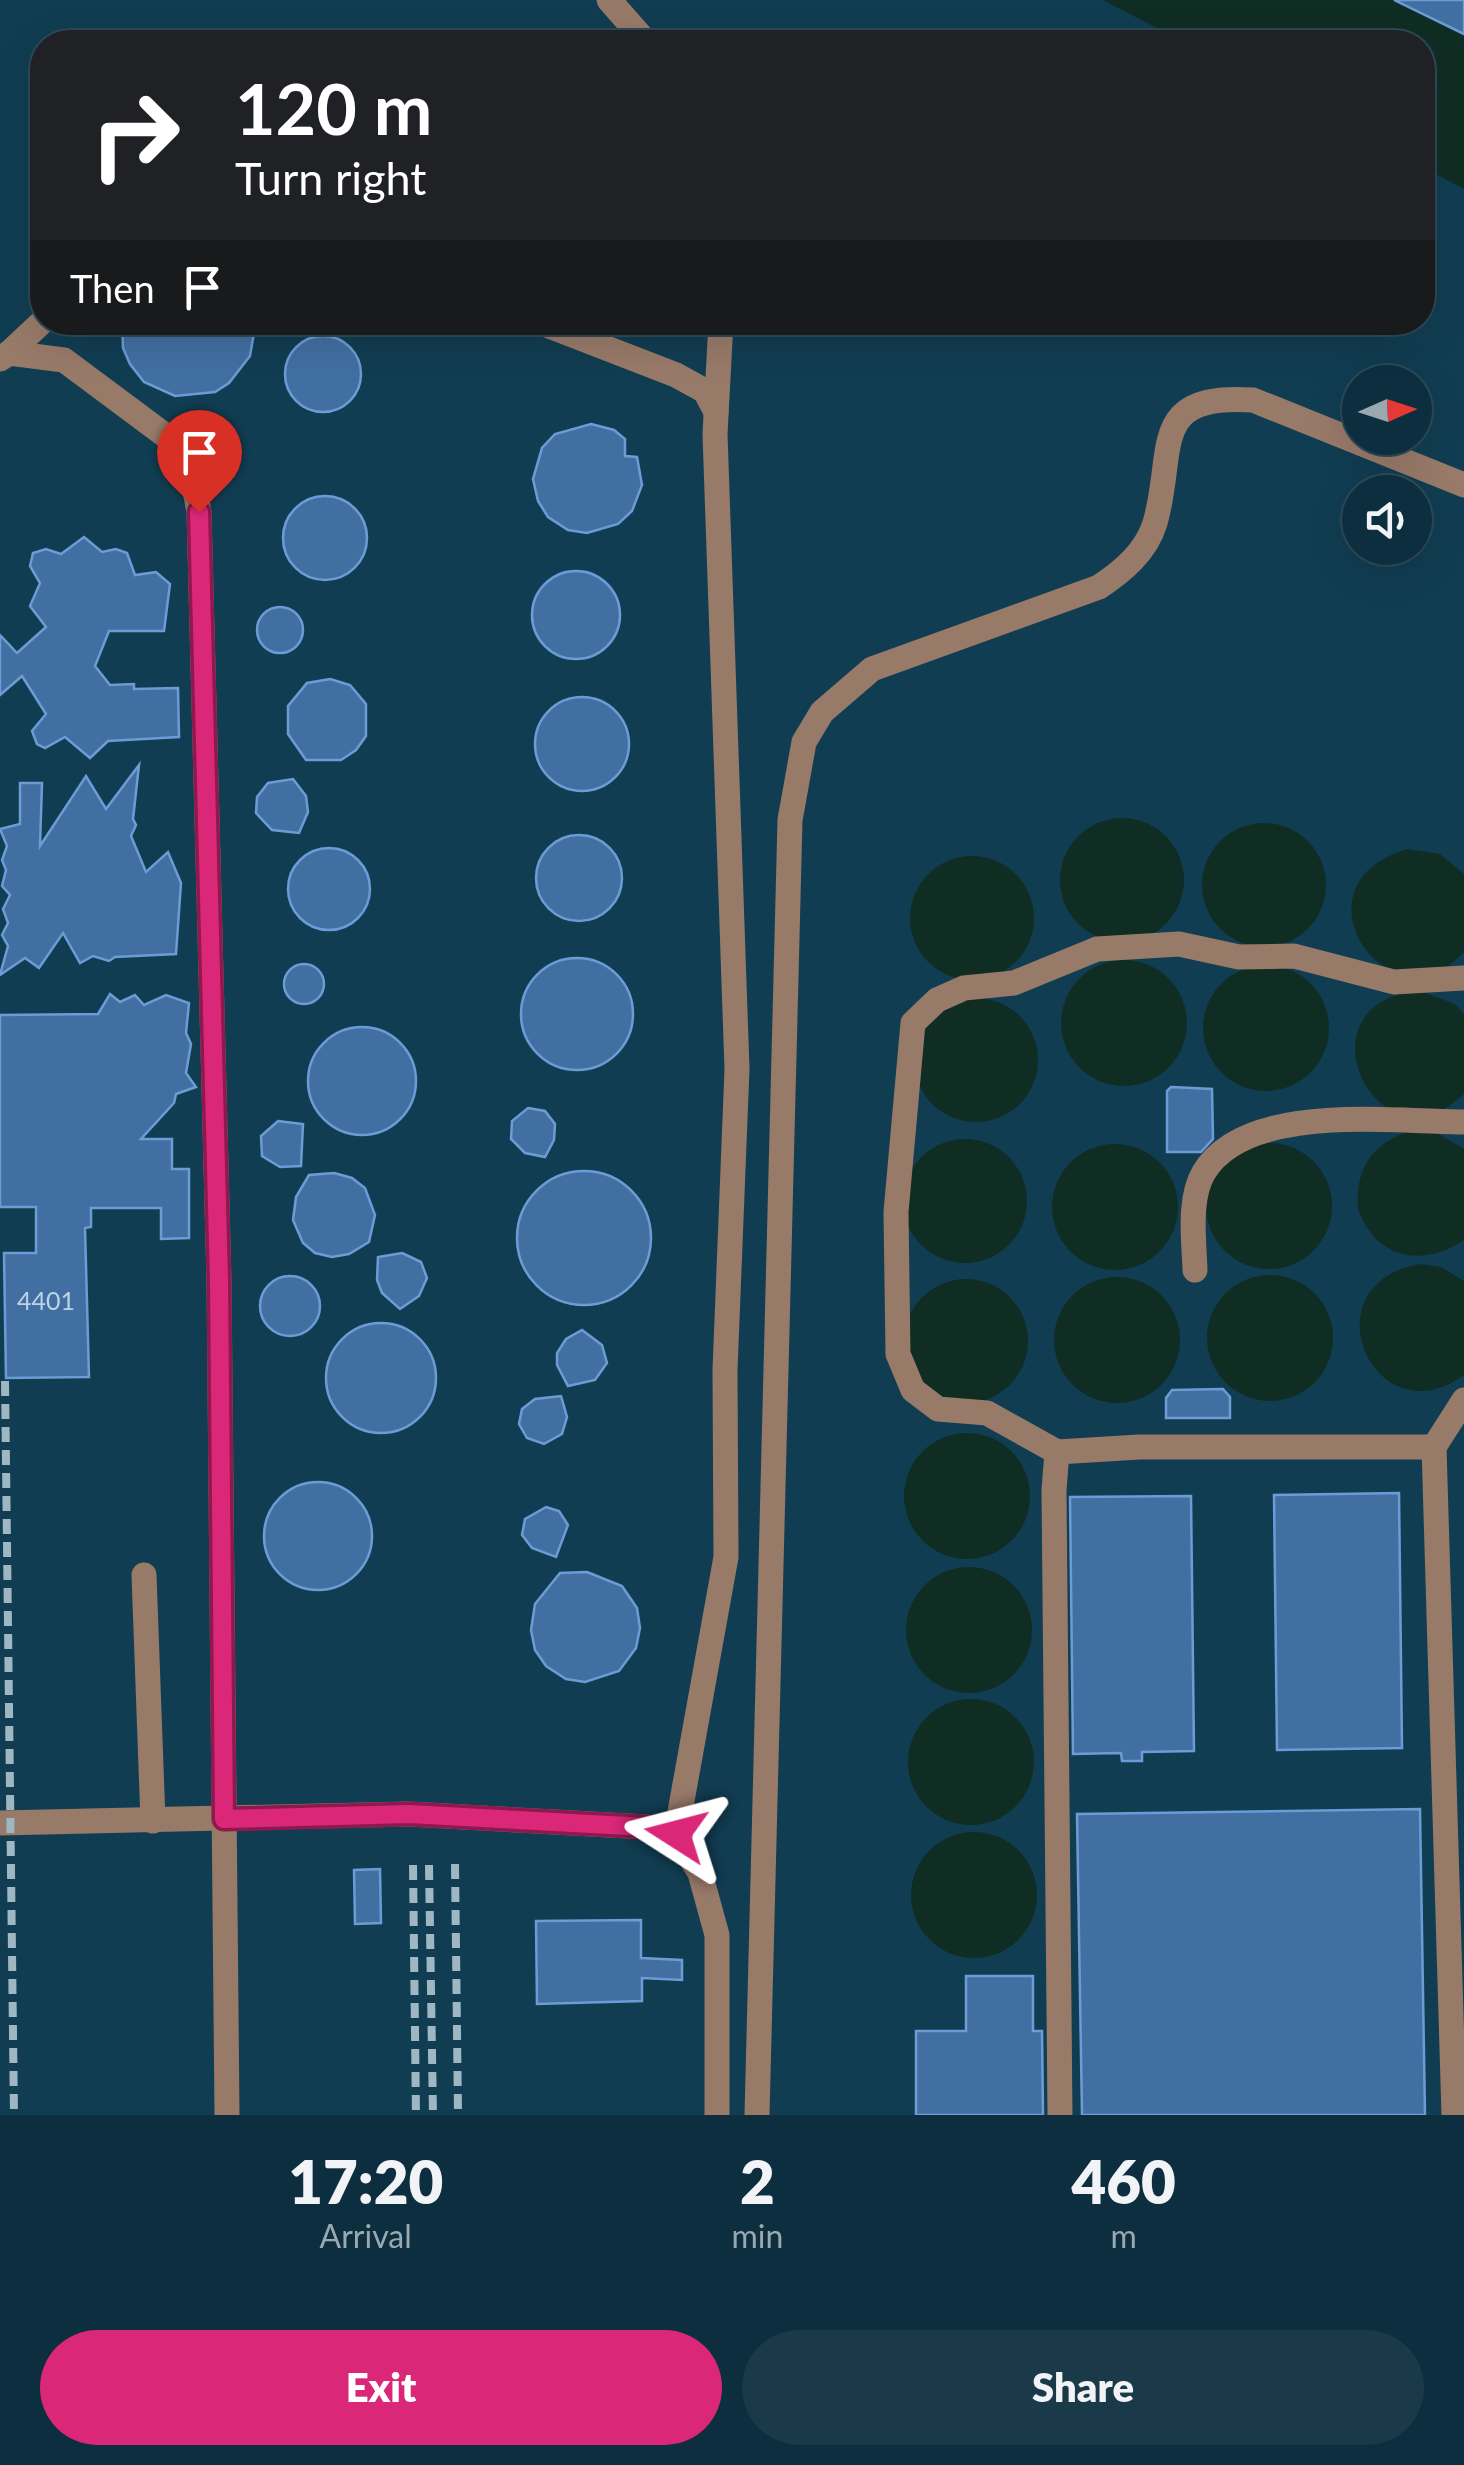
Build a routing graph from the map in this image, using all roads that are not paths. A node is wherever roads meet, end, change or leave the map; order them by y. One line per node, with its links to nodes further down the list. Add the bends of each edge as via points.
1 (608, 0): 2 (lane)
2 (635, 30)
3 (30, 333): 6 (lane)
4 (573, 335): 7 (lane, via 676,375 704,391)
5 (720, 335): 7 (lane)
6 (4, 356): 16 (lane, via 64,360 166,436 190,462 199,512 219,1281)
7 (716, 412): 19 (lane, via 737,1069 725,1370 726,1556)
8 (1464, 485): 22 (lane, via 1253,400 1194,403 1177,418 1154,525 1122,572 1099,587 872,669 822,712 804,742 790,820)
9 (1464, 978): 14 (lane, via 1394,982 1294,956 1240,956 1178,944 1098,949 1014,983 964,988 937,1000 913,1023 896,1212 898,1354 913,1390 938,1409 987,1413)
10 (1464, 1122): 11 (lane, via 1342,1122 1248,1133 1203,1174 1194,1216)
11 (1195, 1270)
12 (1464, 1400): 13 (lane)
13 (1434, 1447): 14 (lane); 24 (lane)
14 (1057, 1452): 23 (lane)
15 (144, 1575): 17 (lane)
16 (224, 1819): 17 (lane); 19 (lane, via 409,1814); 20 (lane)
17 (153, 1821): 18 (lane)
18 (0, 1822)
19 (676, 1834): 21 (lane, via 700,1873 717,1935)
20 (226, 2115)
21 (717, 2115)
22 (757, 2115)
23 (1060, 2115)
24 (1454, 2115)

